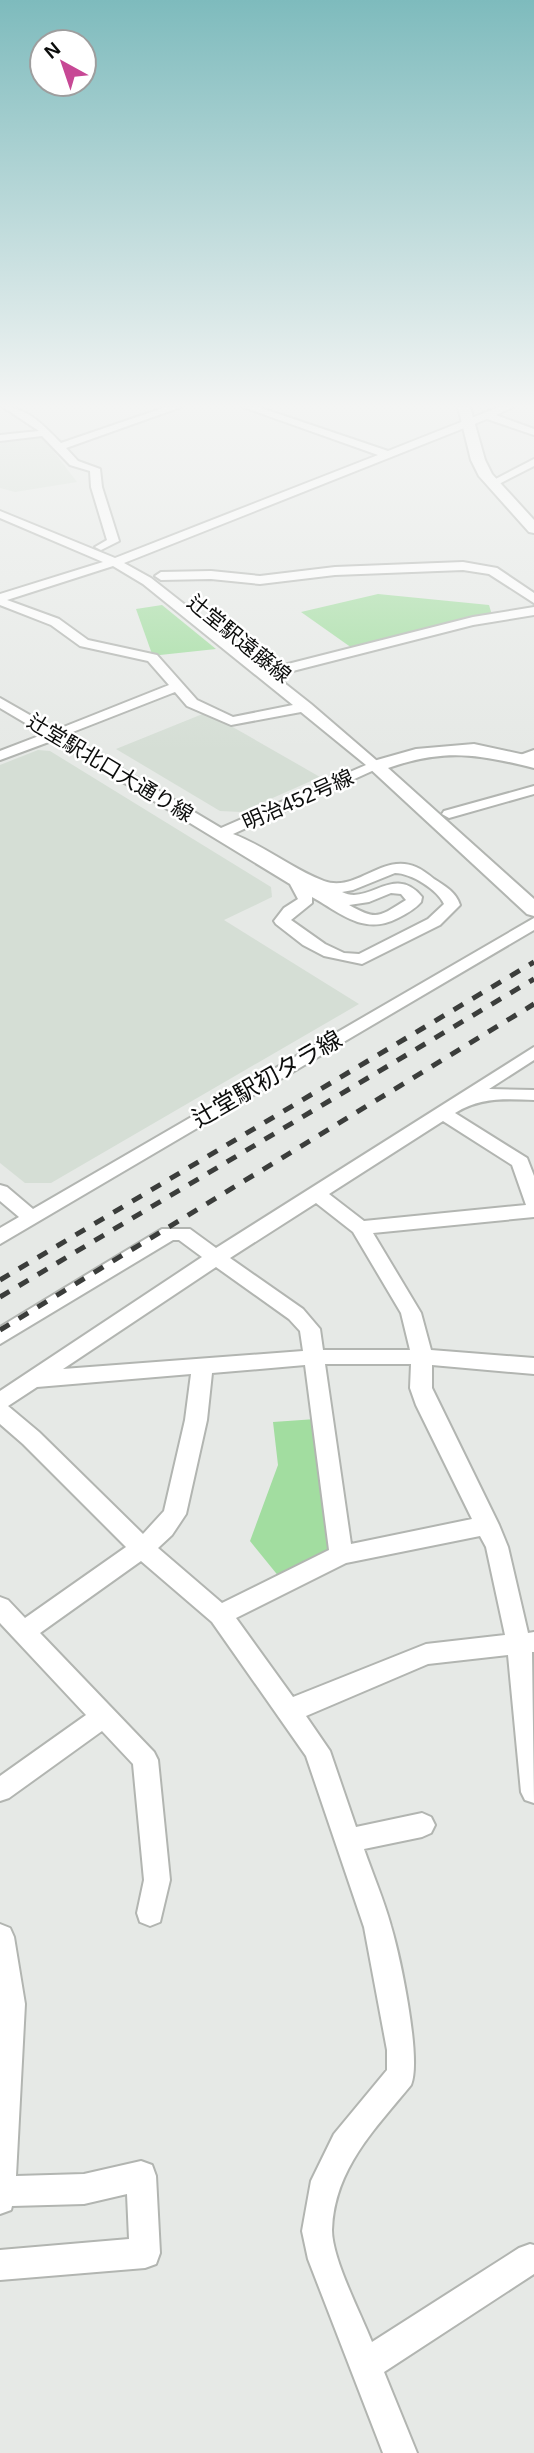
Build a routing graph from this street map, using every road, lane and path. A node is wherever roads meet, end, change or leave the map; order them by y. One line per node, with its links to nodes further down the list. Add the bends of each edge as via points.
1 (22, 521): 6 (street, 辻堂駅遠藤線)
2 (26, 521): 5 (street, 辻堂駅遠藤線)
3 (110, 521): 5 (street, via 113,541)
4 (218, 521): 6 (street)
5 (101, 547): 6 (street, 辻堂駅遠藤線)
6 (120, 560): 7 (street, 辻堂駅遠藤線); 8 (street); 14 (street, 辻堂駅遠藤線)
7 (161, 576): 9 (street, via 260,580 463,566 498,573); 11 (street, 辻堂駅遠藤線)
8 (2, 596): 12 (street, via 55,622 84,643 152,658)
9 (534, 599)
10 (534, 611): 11 (street, via 462,623)
11 (277, 671): 18 (street, 辻堂駅遠藤線, via 373,747)
12 (177, 687): 14 (street, via 192,703 231,721); 15 (street)
13 (0, 702): 15 (street, 辻堂駅北口大通り線)
14 (306, 707): 18 (street, 辻堂駅遠藤線)
15 (54, 734): 16 (street); 21 (street, 辻堂駅北口大通り線)
16 (0, 756)
17 (529, 758): 18 (main road, via 431,749)
18 (381, 764): 20 (main road); 21 (street, 明治452号線); 25 (main road)
19 (534, 790): 20 (street)
20 (449, 814): 24 (main road)
21 (219, 834): 22 (street); 23 (street)
22 (297, 883): 23 (street, via 366,921 386,918 414,897 392,887 356,902); 23 (street, via 306,901 282,922 328,952 354,960 434,922 452,905 441,890 401,867 348,887)
23 (323, 887)
24 (534, 887)
25 (534, 910)
26 (534, 923): 37 (street, 辻堂駅初タラ線)
27 (534, 1052): 28 (street)
28 (494, 1077): 29 (street); 30 (street)
29 (527, 1095): 30 (street, via 495,1093)
30 (465, 1099): 31 (street)
31 (442, 1113): 32 (street); 34 (street)
32 (527, 1161): 35 (street)
33 (0, 1191): 37 (street)
34 (316, 1193): 38 (street); 40 (street)
35 (534, 1203)
36 (534, 1211): 38 (street)
37 (31, 1217): 39 (street, 辻堂駅初タラ線)
38 (360, 1228): 43 (street, via 411,1313)
39 (0, 1237)
40 (215, 1258): 41 (street, via 183,1234 169,1234); 42 (street, via 305,1322); 46 (street)
41 (0, 1337)
42 (315, 1357): 43 (street); 44 (street); 51 (street)
43 (422, 1357): 45 (street); 49 (street, via 421,1388)
44 (202, 1366): 46 (street); 50 (street, via 197,1420 176,1514)
45 (534, 1366)
46 (33, 1379): 47 (street)
47 (0, 1401)
48 (0, 1412): 50 (street)
49 (488, 1525): 51 (street); 55 (street)
50 (142, 1548): 53 (street); 54 (street)
51 (341, 1555): 53 (street)
52 (0, 1607): 54 (street)
53 (220, 1615): 56 (street)
54 (24, 1632): 57 (street)
55 (526, 1643): 56 (street, via 426,1654 299,1706); 59 (street)
56 (291, 1715): 61 (street, via 317,1751)
57 (104, 1716): 58 (street); 62 (street, via 145,1760 157,1880)
58 (0, 1790)
59 (534, 1792)
60 (422, 1825): 61 (street)
61 (347, 1840): 68 (street, via 378,1927 401,2050 401,2075 344,2144 326,2181 317,2231 323,2259)
62 (150, 1913)
63 (0, 1937): 64 (street, via 11,2004)
64 (0, 2191): 65 (street); 67 (street, via 84,2189 141,2176 145,2253)
65 (0, 2199)
66 (530, 2259): 68 (street)
67 (0, 2265)
68 (364, 2366): 69 (street)
69 (400, 2453)

